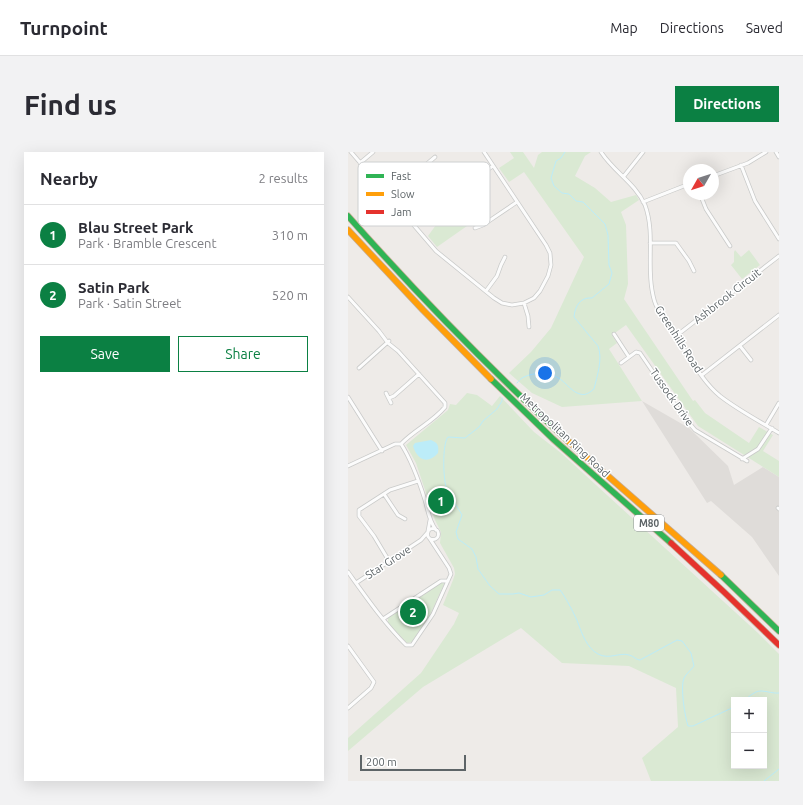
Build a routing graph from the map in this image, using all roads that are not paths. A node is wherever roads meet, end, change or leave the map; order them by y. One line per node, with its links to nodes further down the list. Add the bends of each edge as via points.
1 (351, 152): 10 (street)
2 (373, 152): 11 (street)
3 (484, 152): 14 (street)
4 (601, 152): 17 (street, Greenhills Road, via 611,166)
5 (643, 152): 17 (street)
6 (766, 152): 13 (street)
7 (776, 152): 8 (street)
8 (779, 156)
9 (435, 157): 12 (street)
10 (359, 162)
11 (361, 162)
12 (429, 162)
13 (742, 165): 16 (street); 28 (street, via 755,201)
14 (493, 166): 15 (street); 20 (street)
15 (490, 168)
16 (719, 174)
17 (624, 176): 21 (street, Greenhills Road)
18 (683, 186): 21 (street)
19 (703, 200): 30 (street)
20 (517, 202): 23 (street); 36 (street, via 546,245 551,261 548,276 540,291)
21 (643, 202): 29 (street, Greenhills Road, via 649,222)
22 (348, 216): 77 (highway, Metropolitan Ring Road / M80, via 502,378 599,468 742,594)
23 (490, 220)
24 (414, 226): 34 (street, via 436,251)
25 (480, 226): 26 (street)
26 (474, 228)
27 (348, 230): 78 (highway, Metropolitan Ring Road / M80, via 516,404 724,590)
28 (779, 239)
29 (650, 243): 33 (street, via 676,243); 40 (street, Greenhills Road, via 650,280 653,296 659,311)
30 (730, 246)
31 (779, 256): 40 (street, Ashbrook Circuit)
32 (505, 257): 34 (street, via 497,276)
33 (694, 271)
34 (486, 291): 36 (street, via 502,303)
35 (348, 297): 41 (street)
36 (524, 303): 38 (street)
37 (779, 315): 42 (street)
38 (529, 327)
39 (614, 334): 43 (street)
40 (676, 336): 48 (street, Greenhills Road)
41 (388, 342): 46 (street); 47 (street)
42 (740, 346): 44 (street); 48 (street)
43 (629, 357): 45 (street); 59 (street, Tussock Drive, via 636,352 640,353 695,430)
44 (751, 360)
45 (621, 363)
46 (360, 368)
47 (419, 374): 51 (street); 57 (street, via 443,400 445,407)
48 (702, 375): 54 (street, Greenhills Road, via 726,400)
49 (386, 393): 51 (street)
50 (348, 397): 58 (street)
51 (389, 398): 53 (street)
52 (779, 403): 54 (street)
53 (391, 404)
54 (766, 425): 55 (street, Greenhills Road)
55 (772, 428): 56 (street, Greenhills Road); 59 (street, via 758,449)
56 (779, 433)
57 (401, 444): 58 (street); 62 (street)
58 (382, 451): 61 (street)
59 (742, 459): 60 (street, Tussock Drive)
60 (747, 461)
61 (348, 466)
62 (418, 481): 63 (street); 64 (street)
63 (384, 494): 65 (street, via 398,515); 72 (street, via 362,507 358,514)
64 (430, 518): 66 (street); 67 (street)
65 (405, 519)
66 (436, 530): 67 (street); 68 (street)
67 (428, 532): 69 (street); 70 (street, Star Grove)
68 (437, 538): 69 (street); 71 (street)
69 (430, 539): 70 (street, Star Grove); 71 (street)
70 (421, 540): 72 (street, Star Grove)
71 (436, 547): 74 (street, via 450,570)
72 (389, 561): 75 (street, Star Grove)
73 (348, 572): 75 (street)
74 (448, 582): 76 (street, via 440,581); 76 (street, via 414,643 408,646 404,643)
75 (356, 583): 76 (street)
76 (383, 619)
77 (779, 631)
78 (779, 645)
79 (349, 649): 80 (street, via 374,682 371,688)
80 (348, 708)

